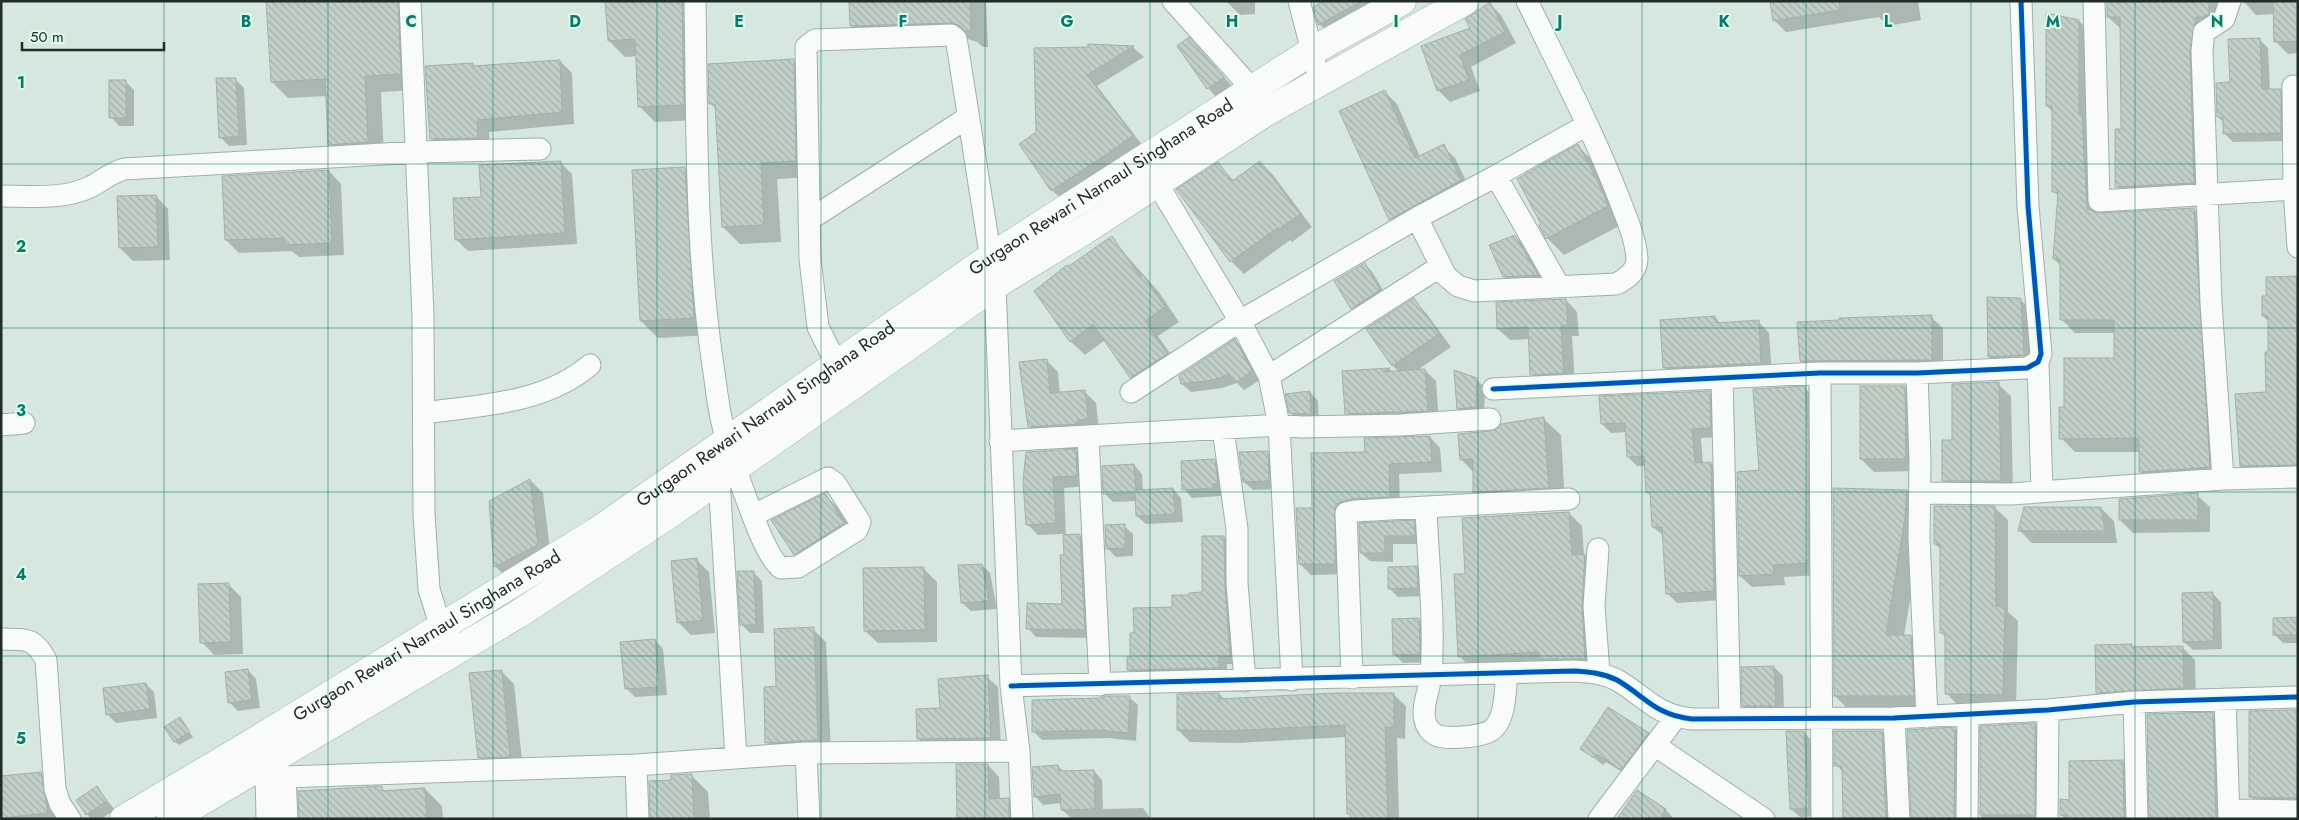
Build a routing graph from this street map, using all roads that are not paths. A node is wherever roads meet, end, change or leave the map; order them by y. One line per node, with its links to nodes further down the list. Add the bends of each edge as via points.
1 (410, 1): 20 (street)
2 (695, 1): 50 (street, via 698,182 705,315)
3 (1160, 1): 11 (street)
4 (1299, 1): 12 (street)
5 (1402, 1): 12 (highway, Gurgaon Rewari Narnaul Singhana Road)
6 (1465, 1): 13 (highway)
7 (1527, 1): 18 (street)
8 (2021, 1): 34 (street, via 2028,206 2041,354)
9 (2094, 1): 24 (street, via 2099,201)
10 (2230, 1): 24 (street, via 2224,18 2204,32)
11 (1173, 2): 15 (street)
12 (1312, 51): 13 (street); 15 (highway, Gurgaon Rewari Narnaul Singhana Road)
13 (1320, 82): 16 (highway)
14 (2293, 86): 23 (street)
15 (1252, 89): 16 (street); 29 (highway, Gurgaon Rewari Narnaul Singhana Road)
16 (1266, 112): 22 (highway)
17 (967, 118): 27 (street); 27 (street, via 954,36 815,40 809,43 804,59); 29 (street)
18 (1587, 125): 21 (street); 32 (street, via 1618,196 1637,261 1630,277 1616,284)
19 (540, 149): 20 (street)
20 (418, 152): 25 (street, via 124,169 67,194); 43 (street)
21 (1496, 176): 26 (street); 32 (street)
22 (1157, 183): 31 (highway); 33 (street)
23 (2296, 189): 24 (street); 28 (street)
24 (2206, 194): 54 (street)
25 (1, 196)
26 (1417, 218): 30 (street); 33 (street)
27 (809, 220): 36 (street, via 818,327 830,352)
28 (2298, 247)
29 (991, 257): 31 (street); 36 (highway, Gurgaon Rewari Narnaul Singhana Road)
30 (1441, 266): 32 (street, via 1446,276 1458,286 1474,292); 39 (street)
31 (995, 285): 36 (highway); 51 (street)
32 (1559, 286)
33 (1240, 321): 39 (street); 42 (street)
34 (2038, 362): 38 (street, via 2027,368); 55 (street)
35 (590, 365): 43 (street, via 570,381 546,392)
36 (849, 373): 50 (highway, Gurgaon Rewari Narnaul Singhana Road); 52 (highway)
37 (1820, 373): 38 (street); 40 (street); 81 (street)
38 (1917, 373): 56 (street)
39 (1269, 376): 47 (street)
40 (1722, 378): 41 (street); 79 (street)
41 (1493, 389)
42 (1131, 392)
43 (424, 413): 61 (street, via 424,514 429,589)
44 (1490, 419): 47 (street, via 1401,425)
45 (24, 422): 46 (street)
46 (1, 425)
47 (1279, 425): 48 (street); 68 (street)
48 (1224, 429): 49 (street); 69 (street, via 1237,529 1237,583)
49 (1088, 436): 51 (street); 70 (street)
50 (727, 441): 52 (street); 61 (highway, Gurgaon Rewari Narnaul Singhana Road, via 596,532)
51 (1000, 441): 71 (street)
52 (731, 471): 59 (street); 63 (highway, via 520,613); 85 (street)
53 (2298, 477): 54 (street)
54 (2223, 479): 55 (street)
55 (2042, 492): 56 (street)
56 (1920, 493): 78 (street)
57 (1569, 499): 58 (street)
58 (1426, 508): 66 (street); 67 (street, via 1346,513)
59 (754, 515): 59 (street, via 772,559 781,568 788,569 798,567 857,530 860,522 835,483 828,478)
60 (1598, 549): 65 (street, via 1594,606)
61 (441, 628): 63 (street); 87 (highway, Gurgaon Rewari Narnaul Singhana Road)
62 (1, 638): 90 (street, via 26,640 38,646 46,660 55,789)
63 (458, 650): 87 (highway)
64 (1507, 673): 65 (street); 66 (street); 66 (street, via 1500,719 1494,729 1485,734 1447,738 1436,735 1424,718)
65 (1599, 673): 77 (street, via 1616,680 1660,711)
66 (1431, 676): 67 (street)
67 (1352, 678): 68 (street)
68 (1292, 680): 69 (street)
69 (1245, 681): 70 (street)
70 (1100, 685): 71 (street)
71 (1011, 686): 83 (street)
72 (2298, 697): 73 (street)
73 (2225, 699): 74 (street); 89 (street)
74 (2134, 702): 75 (street); 104 (street)
75 (2048, 710): 76 (street); 103 (street)
76 (1968, 715): 78 (street); 102 (street)
77 (1676, 717): 79 (street); 82 (street)
78 (1926, 717): 80 (street)
79 (1730, 718): 81 (street)
80 (1894, 718): 81 (street); 101 (street)
81 (1822, 720): 100 (street)
82 (1656, 746): 98 (street); 99 (street)
83 (1019, 751): 84 (street); 97 (street)
84 (806, 753): 85 (street); 96 (street)
85 (736, 758): 86 (street)
86 (636, 765): 87 (street); 95 (street)
87 (265, 766): 91 (highway, Gurgaon Rewari Narnaul Singhana Road); 92 (highway); 93 (street); 94 (street)
88 (2298, 811): 89 (street)
89 (2229, 814)
90 (70, 819)
91 (124, 819)
92 (171, 819)
93 (267, 819)
94 (287, 819)
95 (638, 819)
96 (809, 819)
97 (1022, 819)
98 (1599, 819)
99 (1764, 819)
100 (1822, 819)
101 (1899, 819)
102 (1967, 819)
103 (2047, 819)
104 (2137, 819)

